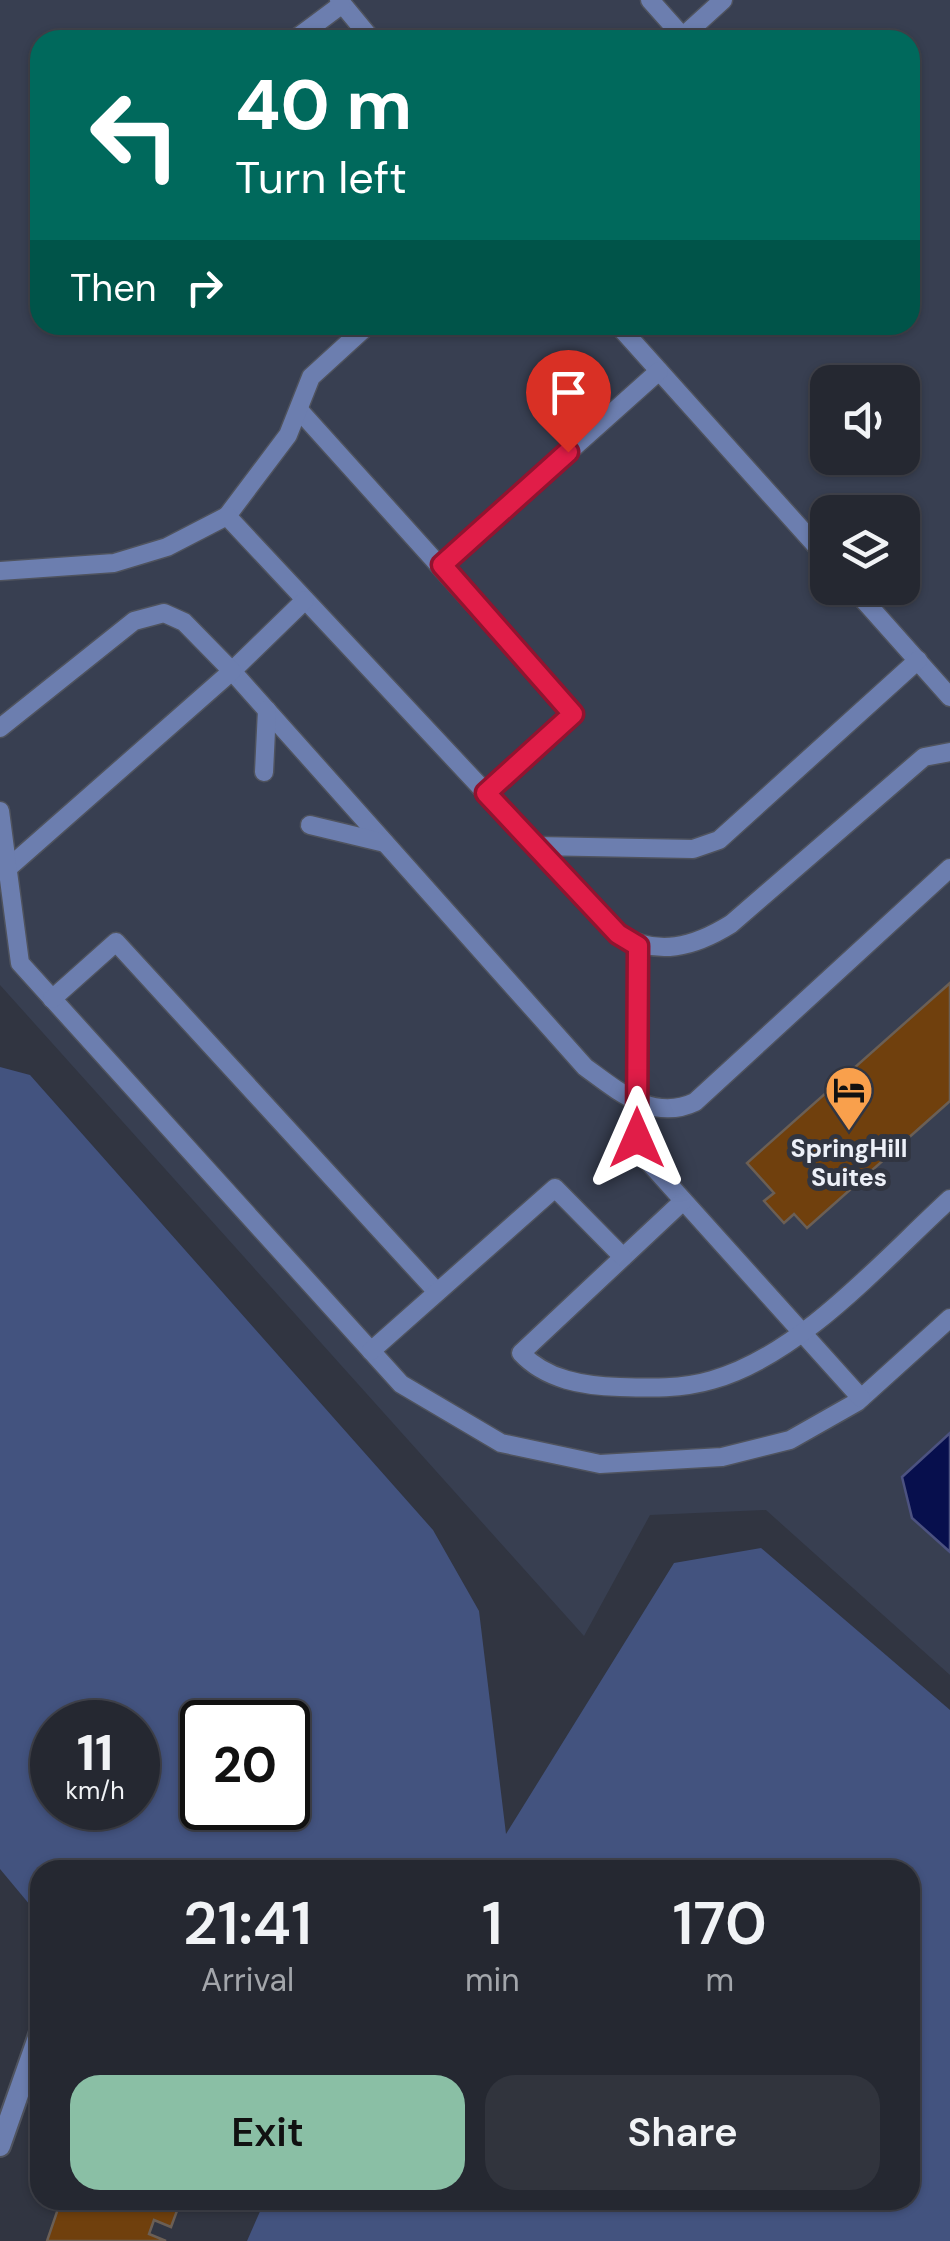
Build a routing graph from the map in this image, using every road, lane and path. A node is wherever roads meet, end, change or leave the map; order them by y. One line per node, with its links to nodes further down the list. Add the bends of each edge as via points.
1 (650, 0): 6 (lane)
2 (723, 0): 7 (lane)
3 (340, 2): 4 (lane); 5 (lane)
4 (306, 30)
5 (364, 30)
6 (674, 30)
7 (690, 30)
8 (354, 335): 11 (lane, via 311,377)
9 (627, 335): 10 (lane)
10 (659, 370): 13 (lane); 14 (lane)
11 (299, 410): 12 (lane, via 269,466); 14 (lane)
12 (227, 516): 15 (lane, via 167,547 114,563); 16 (lane)
13 (810, 539)
14 (442, 565): 25 (lane, via 573,714)
15 (0, 571)
16 (305, 600): 19 (lane); 25 (lane)
17 (868, 605): 18 (lane)
18 (918, 660): 20 (lane); 29 (lane, via 719,840 693,849)
19 (232, 670): 21 (lane); 22 (lane, via 184,622 164,614 148,617 134,621); 31 (lane)
20 (950, 696)
21 (267, 710): 24 (lane); 28 (lane)
22 (0, 728)
23 (950, 752): 32 (lane, via 924,757 731,924 701,942)
24 (264, 772)
25 (486, 793): 29 (lane)
26 (0, 811): 31 (lane)
27 (310, 825): 28 (lane)
28 (385, 843): 34 (lane, via 585,1067)
29 (536, 846): 32 (lane, via 618,934)
30 (950, 868): 34 (lane, via 695,1102 680,1109)
31 (7, 869): 33 (lane, via 20,963)
32 (638, 946): 34 (lane)
33 (52, 999): 38 (lane, via 116,942); 41 (lane)
34 (637, 1104): 36 (lane, via 637,1138 646,1159)
35 (950, 1200): 40 (lane)
36 (682, 1202): 37 (lane); 40 (lane)
37 (623, 1257): 38 (lane, via 554,1188); 40 (lane, via 521,1354 537,1370 592,1384 658,1388 711,1380)
38 (437, 1292): 41 (lane)
39 (950, 1318): 42 (lane)
40 (802, 1333): 42 (lane)
41 (371, 1351): 42 (lane, via 401,1384 501,1443 600,1464 722,1457 790,1440)
42 (861, 1398)
43 (30, 2060): 44 (street)
44 (0, 2146)

